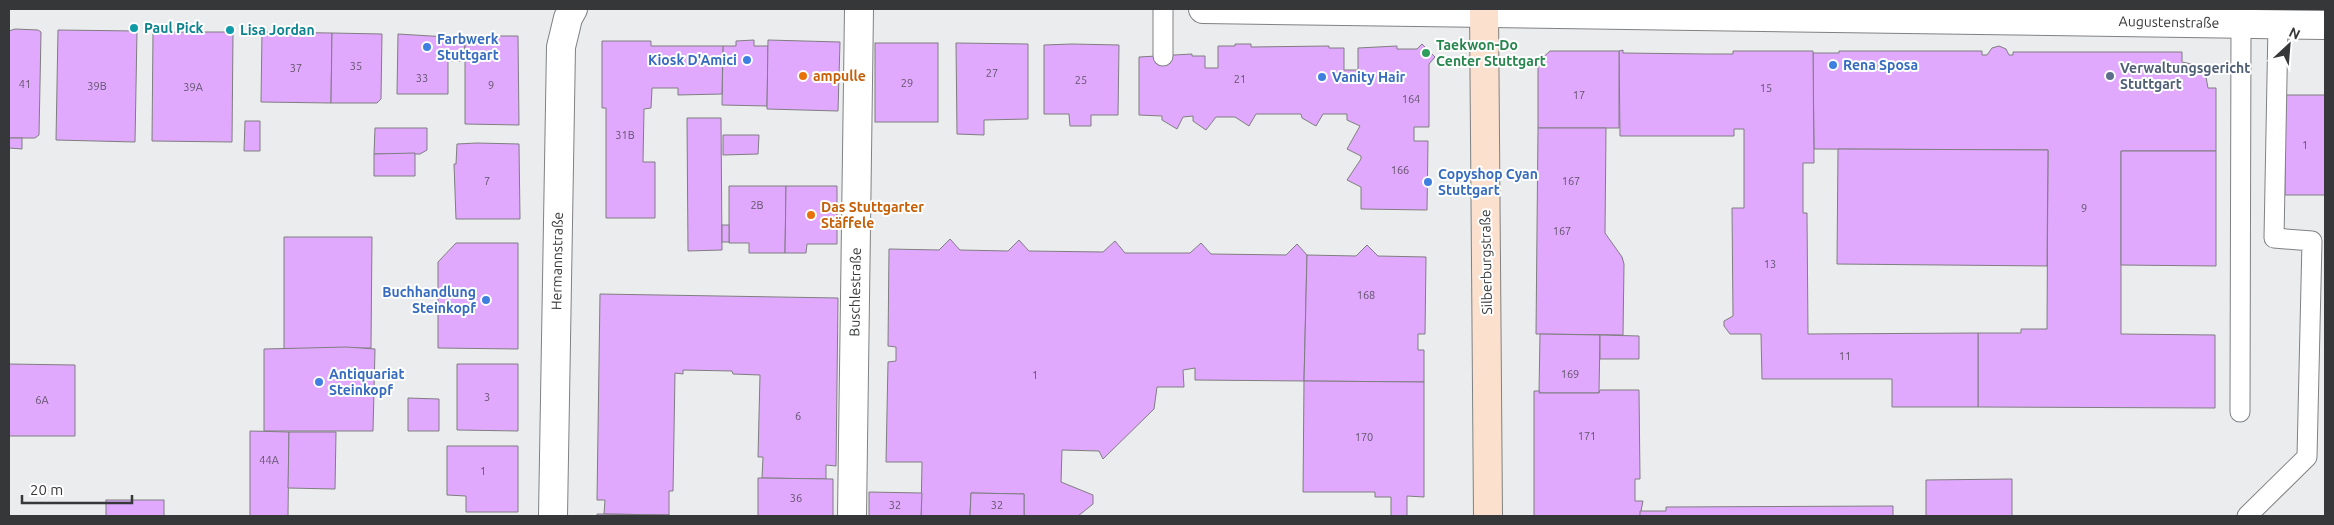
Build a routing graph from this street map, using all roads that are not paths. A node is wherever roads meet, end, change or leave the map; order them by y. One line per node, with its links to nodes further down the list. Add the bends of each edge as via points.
1 (573, 9): 11 (street, Hermannstraße, via 561,47)
2 (859, 9): 12 (street, Buschlestraße)
3 (1163, 9): 9 (lane)
4 (1203, 9): 5 (street, Augustenstraße)
5 (1484, 10): 6 (street, Augustenstraße); 13 (street, Silberburgstraße)
6 (2241, 23): 7 (street, Augustenstraße); 10 (lane)
7 (2278, 25): 8 (street, Augustenstraße); 14 (lane, via 2274,238 2312,241 2307,457)
8 (2325, 25)
9 (1164, 56)
10 (2240, 412)
11 (554, 516)
12 (852, 516)
13 (1488, 516)
14 (2247, 516)

